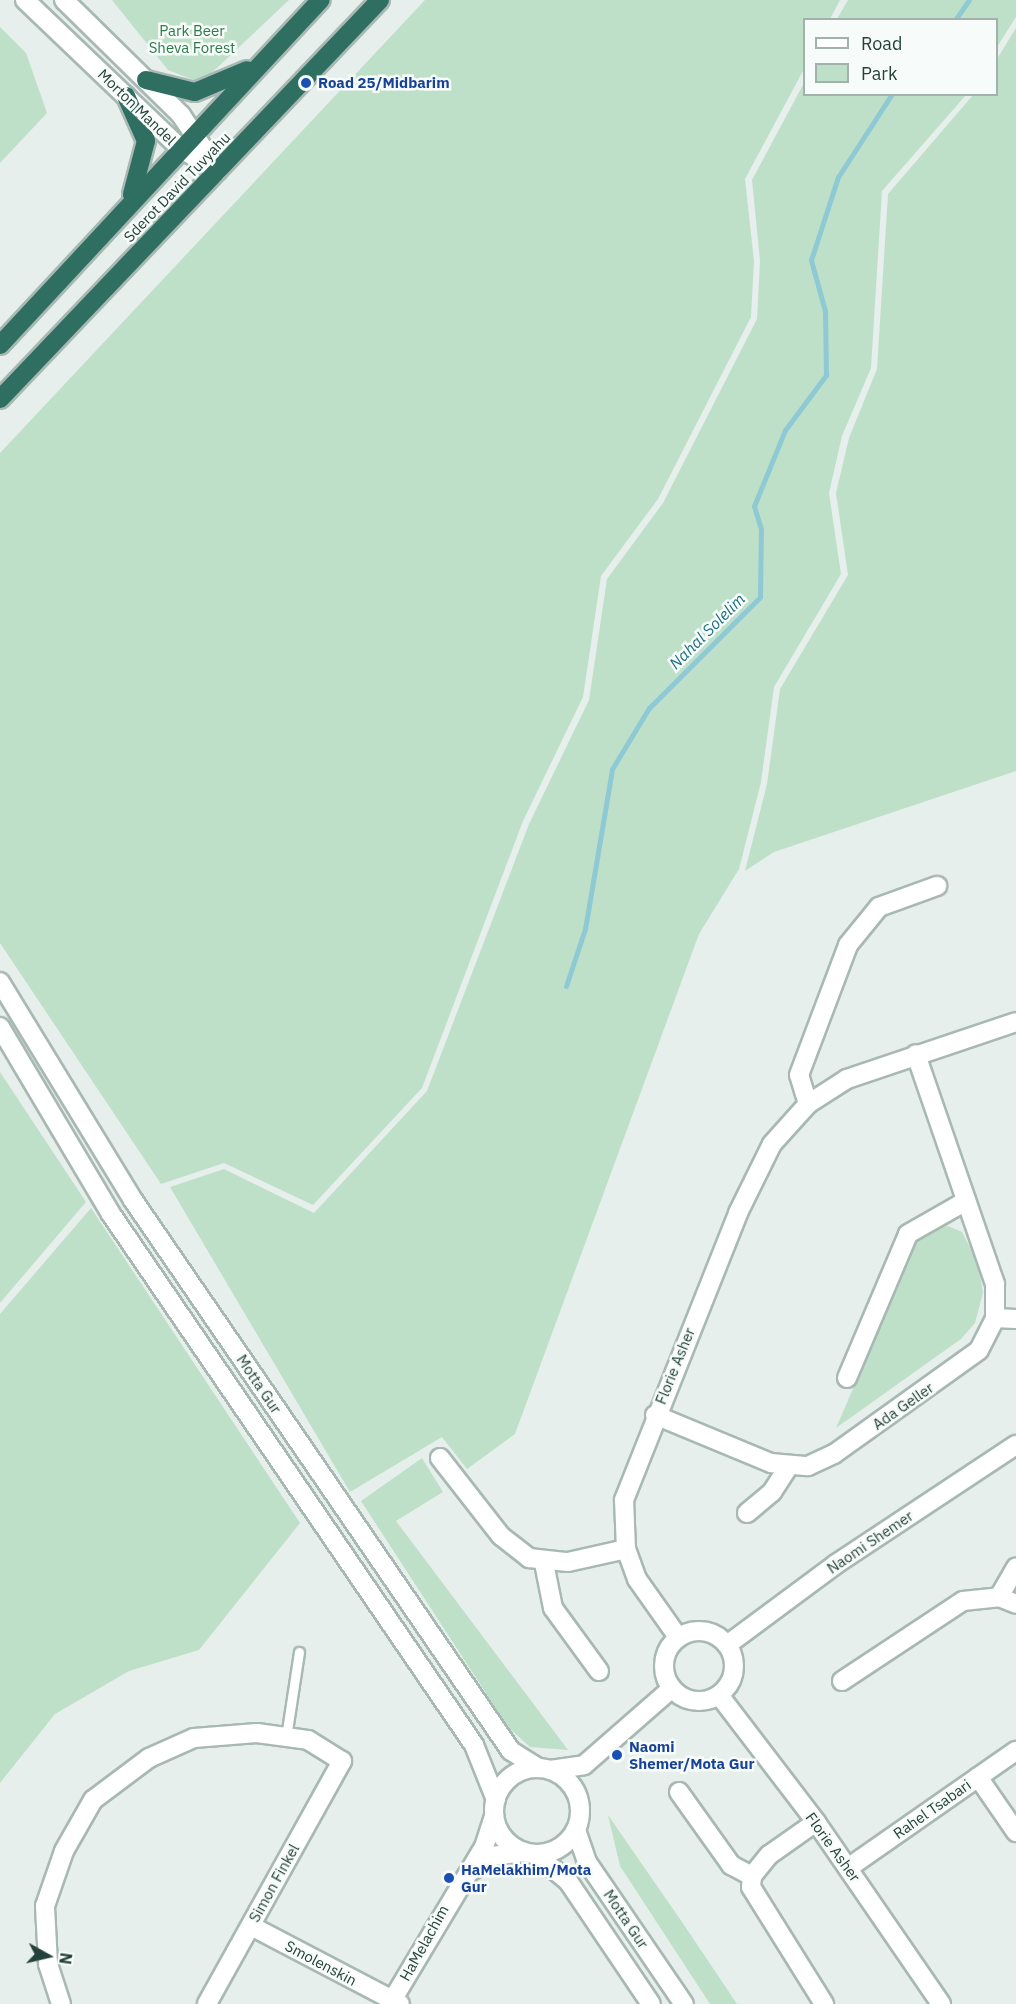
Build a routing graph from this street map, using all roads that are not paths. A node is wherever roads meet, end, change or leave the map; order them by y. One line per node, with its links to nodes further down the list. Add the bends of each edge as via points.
1 (25, 0): 7 (street, Morton Mandel)
2 (64, 0): 6 (street, Morton Mandel)
3 (321, 0): 5 (highway, Sderot David Tuvyahu)
4 (380, 0): 10 (highway, Sderot David Tuvyahu)
5 (262, 62): 6 (highway, via 195,92); 8 (highway, Sderot David Tuvyahu)
6 (146, 80): 8 (street, Morton Mandel)
7 (126, 96): 9 (street, Morton Mandel); 11 (highway, via 146,141)
8 (195, 131): 9 (highway, Sderot David Tuvyahu); 10 (street, Morton Mandel)
9 (180, 148): 10 (street, Morton Mandel); 11 (highway, Sderot David Tuvyahu)
10 (218, 171): 13 (highway, Sderot David Tuvyahu)
11 (129, 204): 12 (highway, Sderot David Tuvyahu)
12 (0, 345)
13 (0, 399)
14 (937, 886): 19 (street, via 879,908 859,925 804,1054 799,1075)
15 (0, 982): 43 (street, Motta Gur, via 200,1298 511,1751)
16 (1016, 1022): 18 (street, Florie Asher)
17 (0, 1027): 47 (street, Motta Gur, via 111,1214 474,1745)
18 (916, 1054): 19 (street, Florie Asher, via 847,1079); 20 (street, Ada Geller)
19 (808, 1104): 24 (street, Florie Asher, via 782,1129 754,1176)
20 (966, 1201): 21 (street, Ada Geller, via 995,1284); 23 (street, via 908,1234)
21 (994, 1318): 22 (street); 27 (street, Ada Geller, via 988,1336 964,1364 834,1454 808,1466)
22 (1016, 1318)
23 (847, 1378)
24 (655, 1415): 27 (street, Ada Geller); 29 (street, Florie Asher, via 624,1500)
25 (1016, 1445): 34 (street, Naomi Shemer, via 837,1564)
26 (441, 1458): 30 (street, via 513,1549)
27 (789, 1466): 28 (street, via 772,1492)
28 (747, 1513)
29 (626, 1548): 30 (street, via 587,1560); 33 (street, Florie Asher, via 642,1588)
30 (544, 1563): 36 (street, via 553,1608)
31 (1016, 1567): 32 (street)
32 (1008, 1600): 37 (street, via 963,1601)
33 (678, 1637): 34 (street, via 704,1631); 38 (street, via 664,1661)
34 (727, 1646): 39 (street, via 734,1668)
35 (299, 1652): 40 (lane)
36 (599, 1671)
37 (842, 1681)
38 (671, 1689): 39 (street, via 694,1701); 42 (street)
39 (719, 1695): 48 (street, Florie Asher)
40 (286, 1737): 55 (street, Simon Finkel, via 308,1740 342,1761); 57 (street, via 257,1733 194,1738 149,1758 93,1800 64,1851 45,1906 48,1964)
41 (1016, 1750): 44 (street, Rahel Tsabari)
42 (601, 1751): 43 (street, via 584,1765); 46 (street, via 589,1766)
43 (544, 1769): 46 (street, via 567,1780); 47 (street, via 511,1777)
44 (978, 1777): 50 (street); 52 (street, Rahel Tsabari)
45 (679, 1792): 53 (street, via 731,1865)
46 (579, 1803): 49 (street)
47 (495, 1807): 51 (street, via 501,1835); 54 (street, HaMelachim, via 484,1847)
48 (816, 1822): 52 (street, Florie Asher); 53 (street, via 769,1855)
49 (576, 1830): 51 (street, via 559,1849); 60 (street, Motta Gur, via 587,1862)
50 (1016, 1832)
51 (529, 1853): 54 (street, HaMelachim, via 492,1856); 59 (street, Motta Gur, via 568,1881)
52 (848, 1868): 62 (street, Florie Asher)
53 (752, 1875): 61 (street, via 756,1900)
54 (459, 1883): 56 (street, HaMelachim)
55 (250, 1926): 56 (street, Smolenskin); 58 (street, Simon Finkel)
56 (394, 2003)
57 (61, 2004)
58 (207, 2004)
59 (651, 2004)
60 (684, 2004)
61 (824, 2004)
62 (941, 2004)

